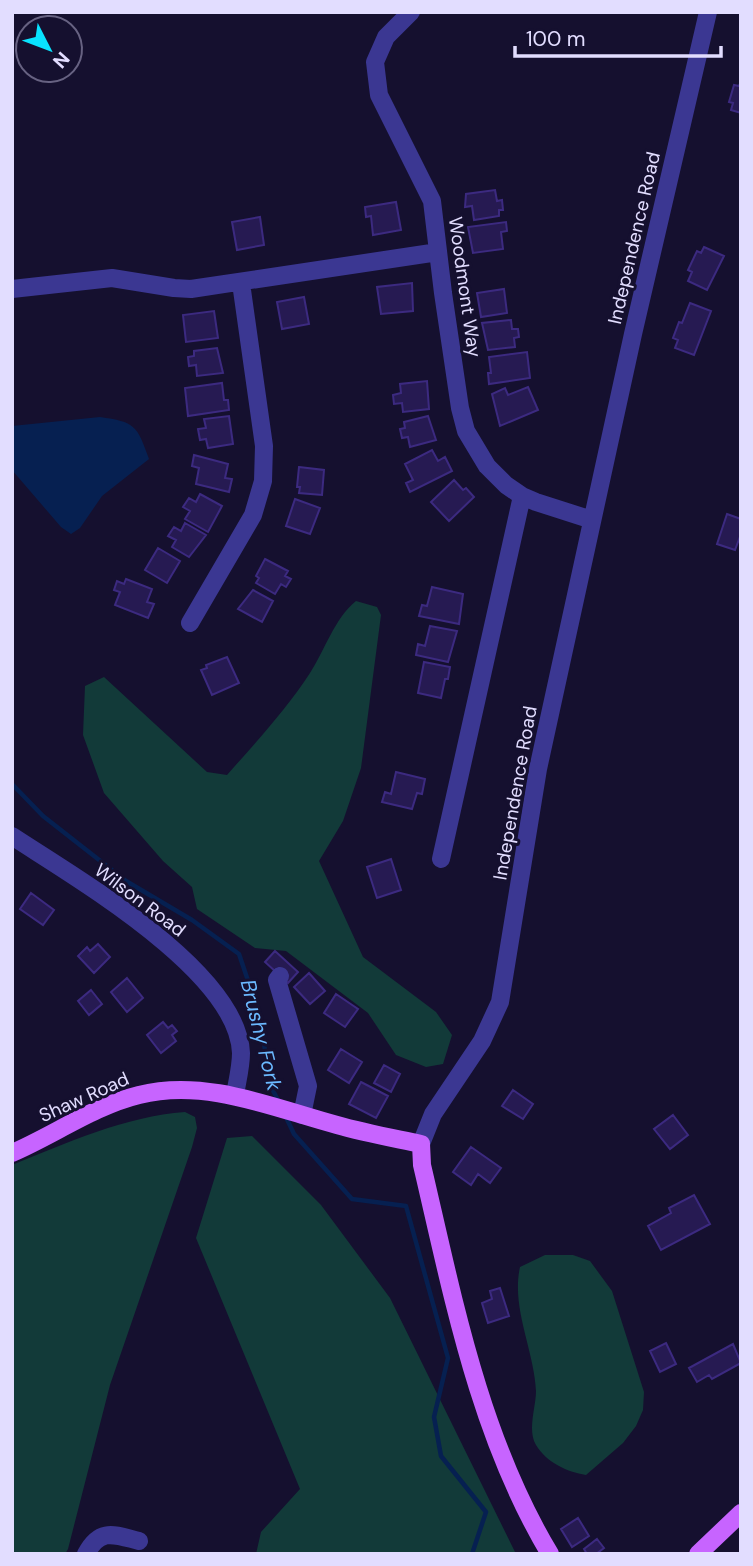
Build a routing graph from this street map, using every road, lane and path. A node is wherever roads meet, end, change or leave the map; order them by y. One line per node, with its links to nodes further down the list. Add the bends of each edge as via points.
1 (411, 12): 3 (street, Woodmont Way, via 386,37 375,62 379,95 432,201)
2 (708, 12): 7 (street, Independence Road)
3 (438, 252): 4 (street); 6 (street, Woodmont Way, via 466,431 487,466)
4 (241, 283): 5 (street, via 174,289 112,278); 8 (street, via 264,446 263,481 253,514)
5 (12, 289)
6 (522, 496): 7 (street, Woodmont Way); 10 (street)
7 (592, 520): 14 (street, Independence Road, via 538,769 500,1002 482,1041 433,1114)
8 (190, 623)
9 (12, 836): 12 (street, Wilson Road, via 146,926 205,982 236,1030 241,1051)
10 (441, 859)
11 (281, 976): 13 (street, via 277,980 308,1086)
12 (235, 1095): 13 (main road, Shaw Road); 15 (main road, Shaw Road, via 181,1089 136,1095)
13 (302, 1115): 14 (main road, Shaw Road)
14 (421, 1144): 19 (main road, Independence Road, via 422,1165 475,1380 514,1483)
15 (12, 1153)
16 (741, 1513): 20 (main road)
17 (139, 1541): 18 (street, via 110,1534 96,1539)
18 (86, 1554)
19 (550, 1554)
20 (698, 1554)

